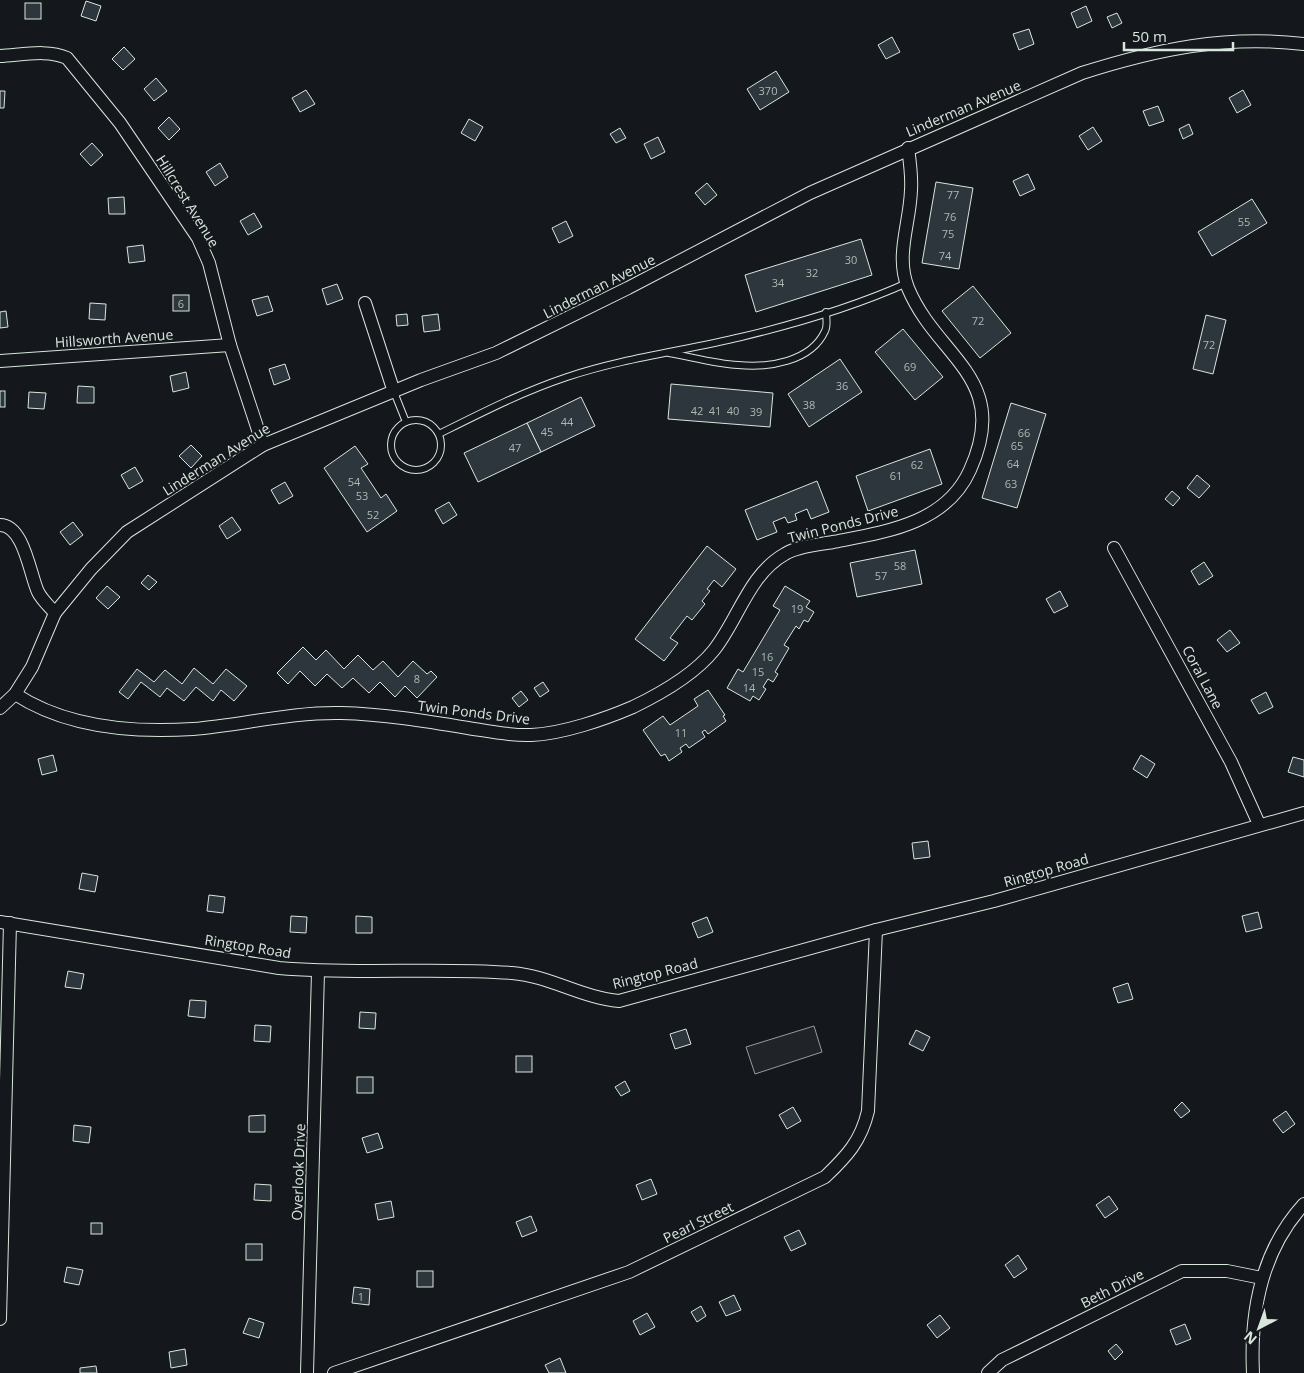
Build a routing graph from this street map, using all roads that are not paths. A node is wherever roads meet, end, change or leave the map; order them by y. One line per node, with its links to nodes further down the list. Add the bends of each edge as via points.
1 (1304, 44): 3 (street, Linderman Avenue, via 1214,42 1186,45 1119,61 1082,73)
2 (0, 56): 7 (street, Hillcrest Avenue, via 60,54 75,65 120,123 198,238 209,263)
3 (908, 148): 4 (street, Twin Ponds Drive, via 911,193 902,261); 10 (street, Linderman Avenue, via 810,193 533,336)
4 (907, 283): 6 (lane, via 868,300); 17 (street, Twin Ponds Drive, via 932,327 968,371 975,386 982,416 980,442 963,485 935,512 892,531 812,546 780,557 754,584 712,653 663,691 631,708 588,723 535,735 339,713 191,729 118,728 62,718)
5 (365, 303): 10 (street)
6 (826, 312): 8 (lane, via 741,337); 8 (lane, via 826,330 814,347 793,360 738,365)
7 (230, 345): 9 (street, Hillsworth Avenue); 13 (street, Hillcrest Avenue)
8 (667, 352): 12 (lane, via 568,377 484,409)
9 (0, 361)
10 (394, 392): 11 (lane); 13 (street, Linderman Avenue)
11 (406, 422): 12 (lane, via 421,420); 12 (lane, via 395,431 391,450 399,463 412,470 422,470 438,459 442,450)
12 (439, 434)
13 (263, 445): 16 (street, Linderman Avenue, via 127,532)
14 (0, 525): 16 (street, via 15,532 38,594)
15 (1114, 548): 20 (street, Coral Lane, via 1226,754)
16 (55, 613): 17 (street, Linderman Avenue, via 32,667)
17 (15, 694): 18 (street, Linderman Avenue)
18 (0, 708)
19 (1304, 813): 20 (street, Ringtop Road)
20 (1259, 824): 22 (street, Ringtop Road, via 994,900)
21 (5, 922): 23 (street, Ringtop Road); 26 (street)
22 (876, 930): 23 (street, Ringtop Road, via 619,1001 604,1000 515,973 446,970); 28 (street, Pearl Street, via 868,1110 864,1129 848,1155 824,1177 629,1272)
23 (318, 972): 27 (street, Overlook Drive)
24 (1304, 1204): 25 (street, via 1274,1247)
25 (1262, 1278): 29 (street, Beth Drive, via 1227,1271 1182,1271 1002,1360); 30 (street, via 1251,1339)
26 (0, 1319)
27 (307, 1373)
28 (334, 1373)
29 (988, 1373)
30 (1253, 1373)

